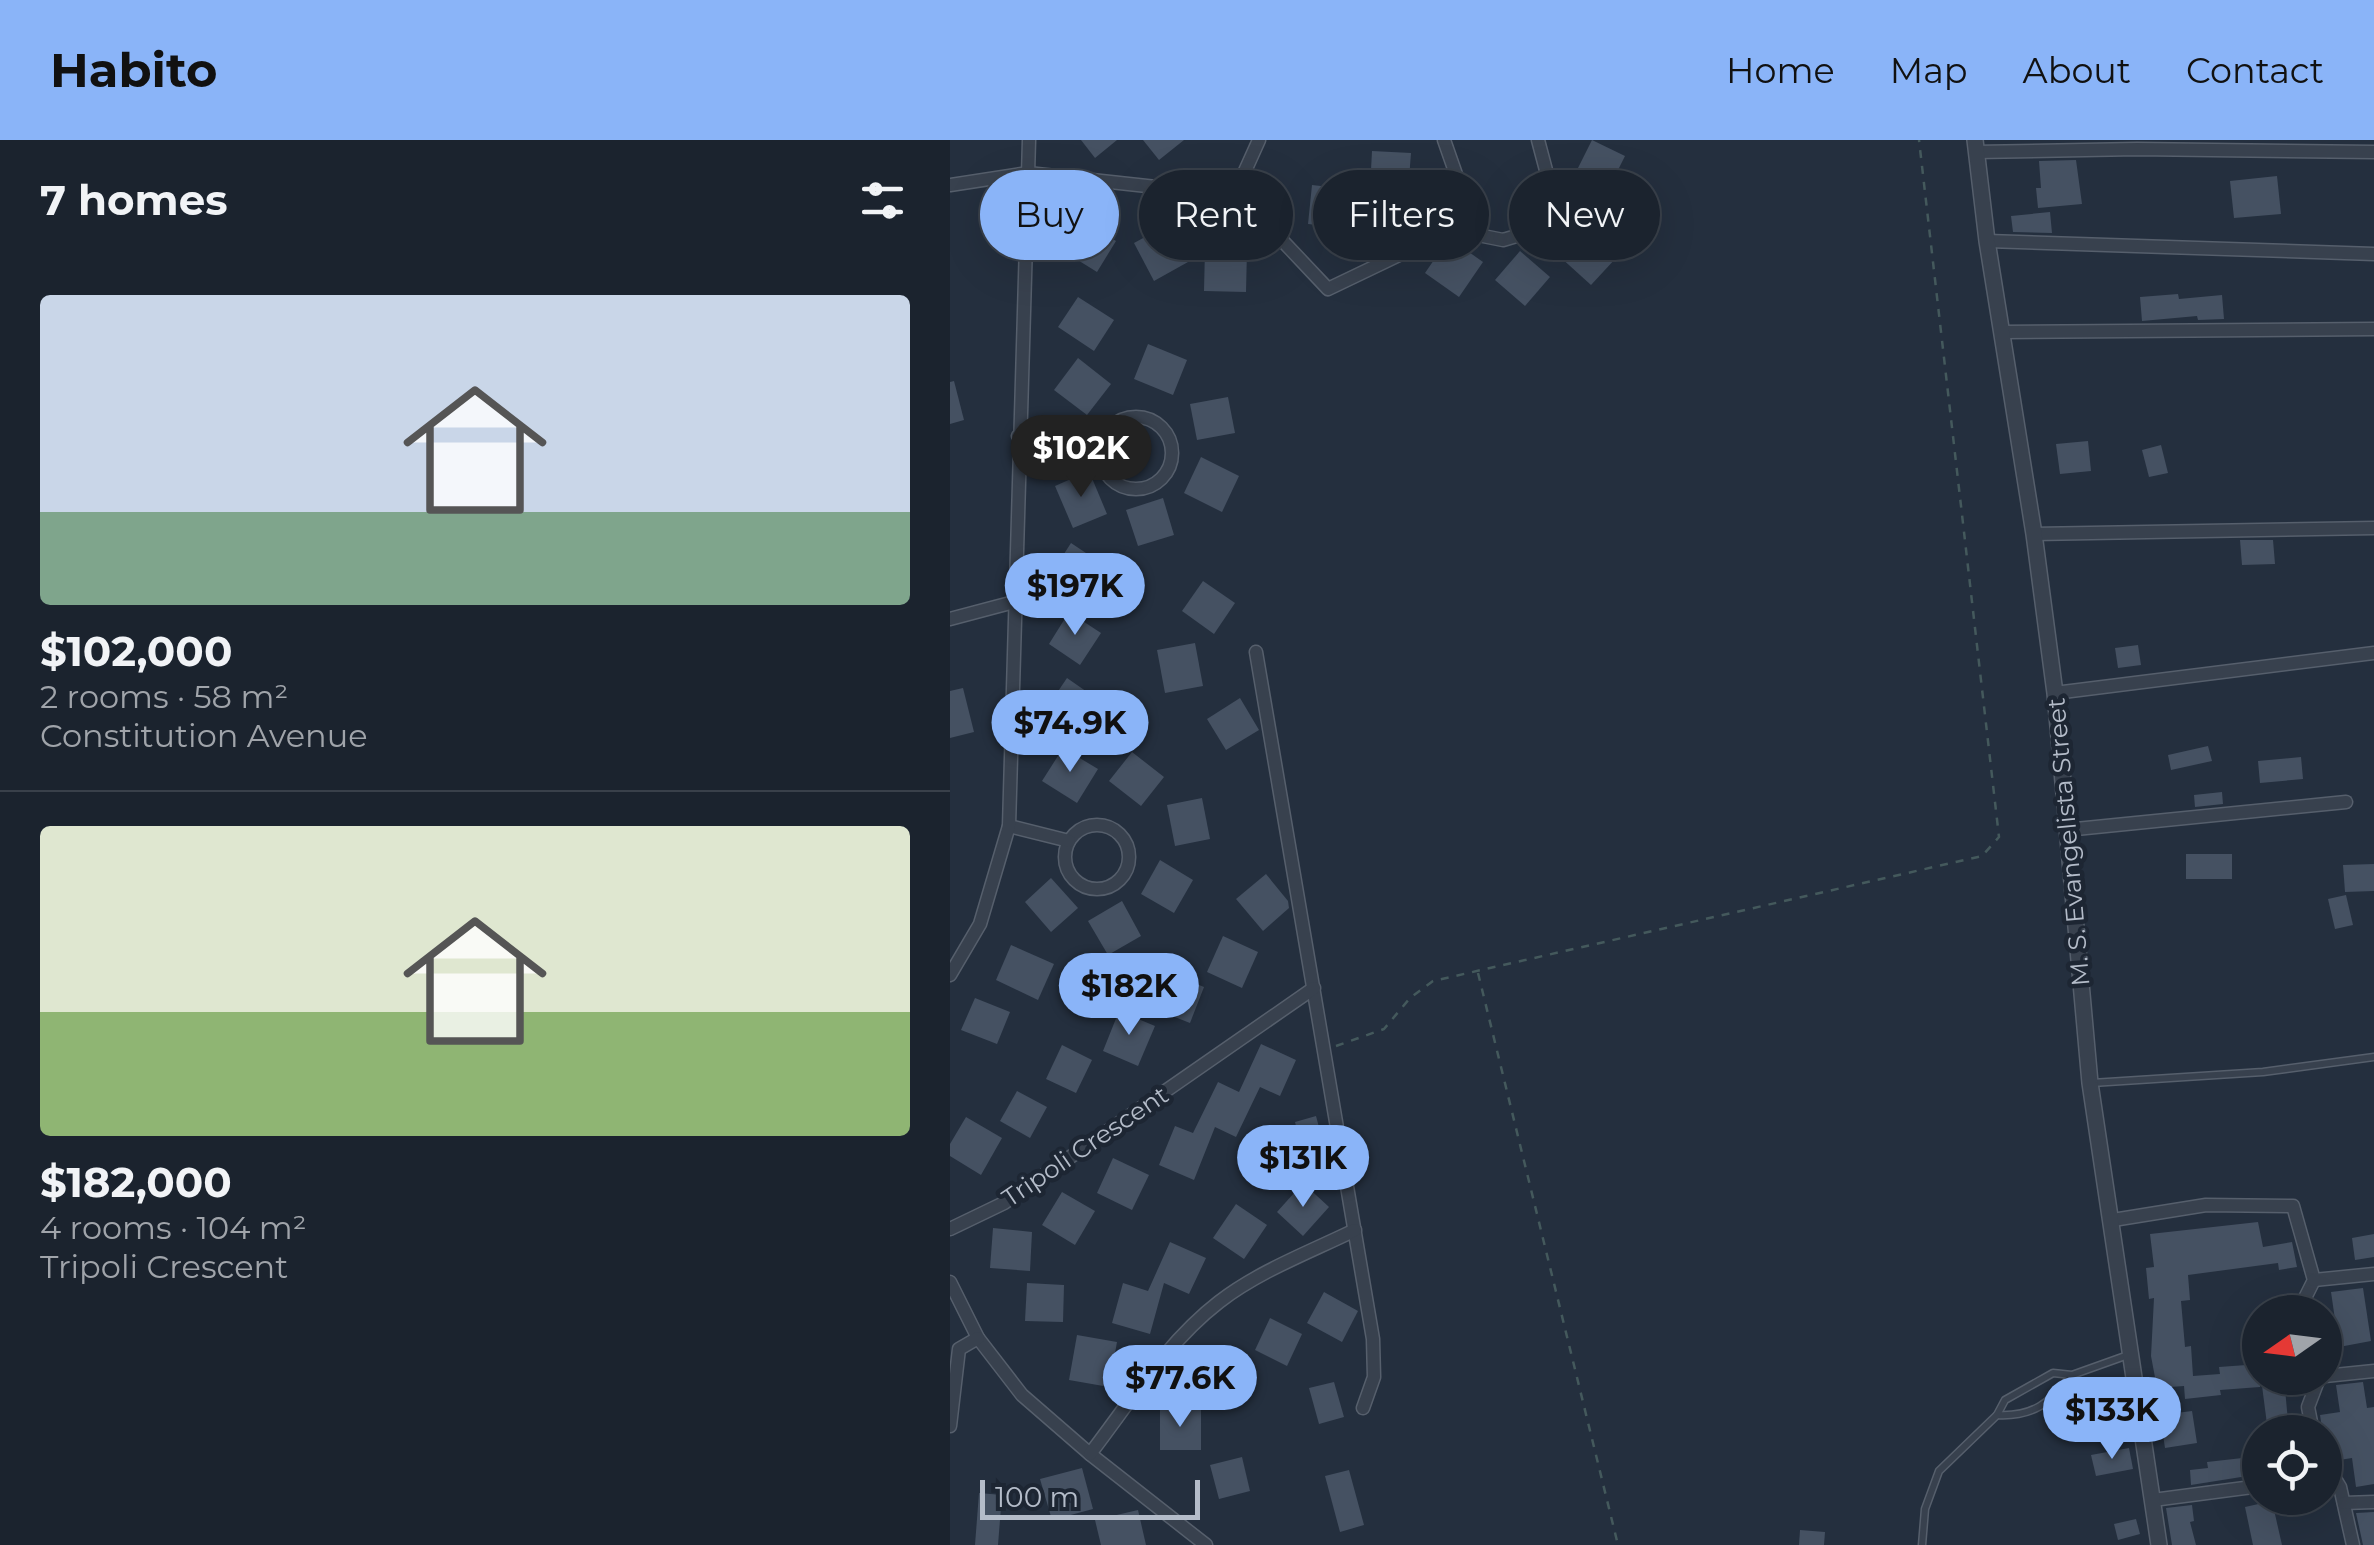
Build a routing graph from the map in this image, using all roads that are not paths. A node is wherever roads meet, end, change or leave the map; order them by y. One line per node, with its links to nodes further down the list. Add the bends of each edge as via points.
1 (1028, 140): 7 (street)
2 (1259, 140): 8 (street)
3 (1444, 140): 9 (street)
4 (1538, 140): 12 (street, via 1560,223 1503,240)
5 (1976, 146): 6 (street); 13 (street, M. S. Evangelista Street)
6 (2374, 152)
7 (1028, 170)
8 (1245, 170)
9 (1454, 170)
10 (980, 180): 11 (street)
11 (950, 185)
12 (1489, 237)
13 (1987, 241): 15 (street); 19 (street, M. S. Evangelista Street)
14 (1293, 252): 17 (street, via 1328,289)
15 (2374, 254)
16 (1025, 260): 20 (street)
17 (1389, 260)
18 (2374, 329): 19 (street)
19 (2002, 332): 23 (street, M. S. Evangelista Street)
20 (1018, 436): 21 (street); 24 (street)
21 (1100, 448): 21 (street, via 1113,426 1144,418 1164,432 1171,460 1158,482 1127,488 1108,476)
22 (2374, 528): 23 (street)
23 (2034, 534): 28 (street, M. S. Evangelista Street)
24 (1014, 602): 25 (street); 30 (street)
25 (950, 619)
26 (1256, 652): 34 (street)
27 (2374, 653): 28 (street)
28 (2055, 693): 31 (street, M. S. Evangelista Street)
29 (2346, 802): 31 (street)
30 (1008, 826): 32 (street); 33 (street, via 980,924)
31 (2066, 830): 36 (street, M. S. Evangelista Street)
32 (1069, 841): 32 (street, via 1086,827 1118,832 1129,852 1125,874 1108,888 1086,888 1066,865)
33 (950, 975)
34 (1314, 988): 38 (street, Tripoli Crescent, via 1004,1203); 39 (street)
35 (2374, 1057): 36 (lane)
36 (2090, 1083): 37 (street, M. S. Evangelista Street)
37 (2113, 1220): 41 (street, via 2206,1205 2293,1206); 45 (street, M. S. Evangelista Street)
38 (950, 1229)
39 (1355, 1230): 49 (street, via 1373,1339 1374,1377); 52 (street, via 1252,1280 1182,1334)
40 (2374, 1274): 41 (street)
41 (2314, 1280): 43 (street)
42 (950, 1282): 44 (street)
43 (2306, 1295)
44 (978, 1338): 51 (street, via 959,1349); 52 (street, via 1022,1395)
45 (2131, 1354): 47 (lane); 55 (street, M. S. Evangelista Street)
46 (2374, 1371): 48 (street)
47 (2072, 1375): 50 (lane, via 2048,1405); 50 (lane, via 2035,1380 2005,1400)
48 (2342, 1375)
49 (1363, 1408)
50 (1997, 1415): 59 (lane, via 1940,1471 1925,1510)
51 (950, 1426)
52 (1090, 1454): 58 (street)
53 (2242, 1488): 55 (street)
54 (2342, 1498): 57 (street)
55 (2154, 1500): 60 (street, M. S. Evangelista Street)
56 (2374, 1502): 57 (street)
57 (2344, 1503): 61 (street)
58 (1206, 1545)
59 (1922, 1545)
60 (2159, 1545)
61 (2353, 1545)

